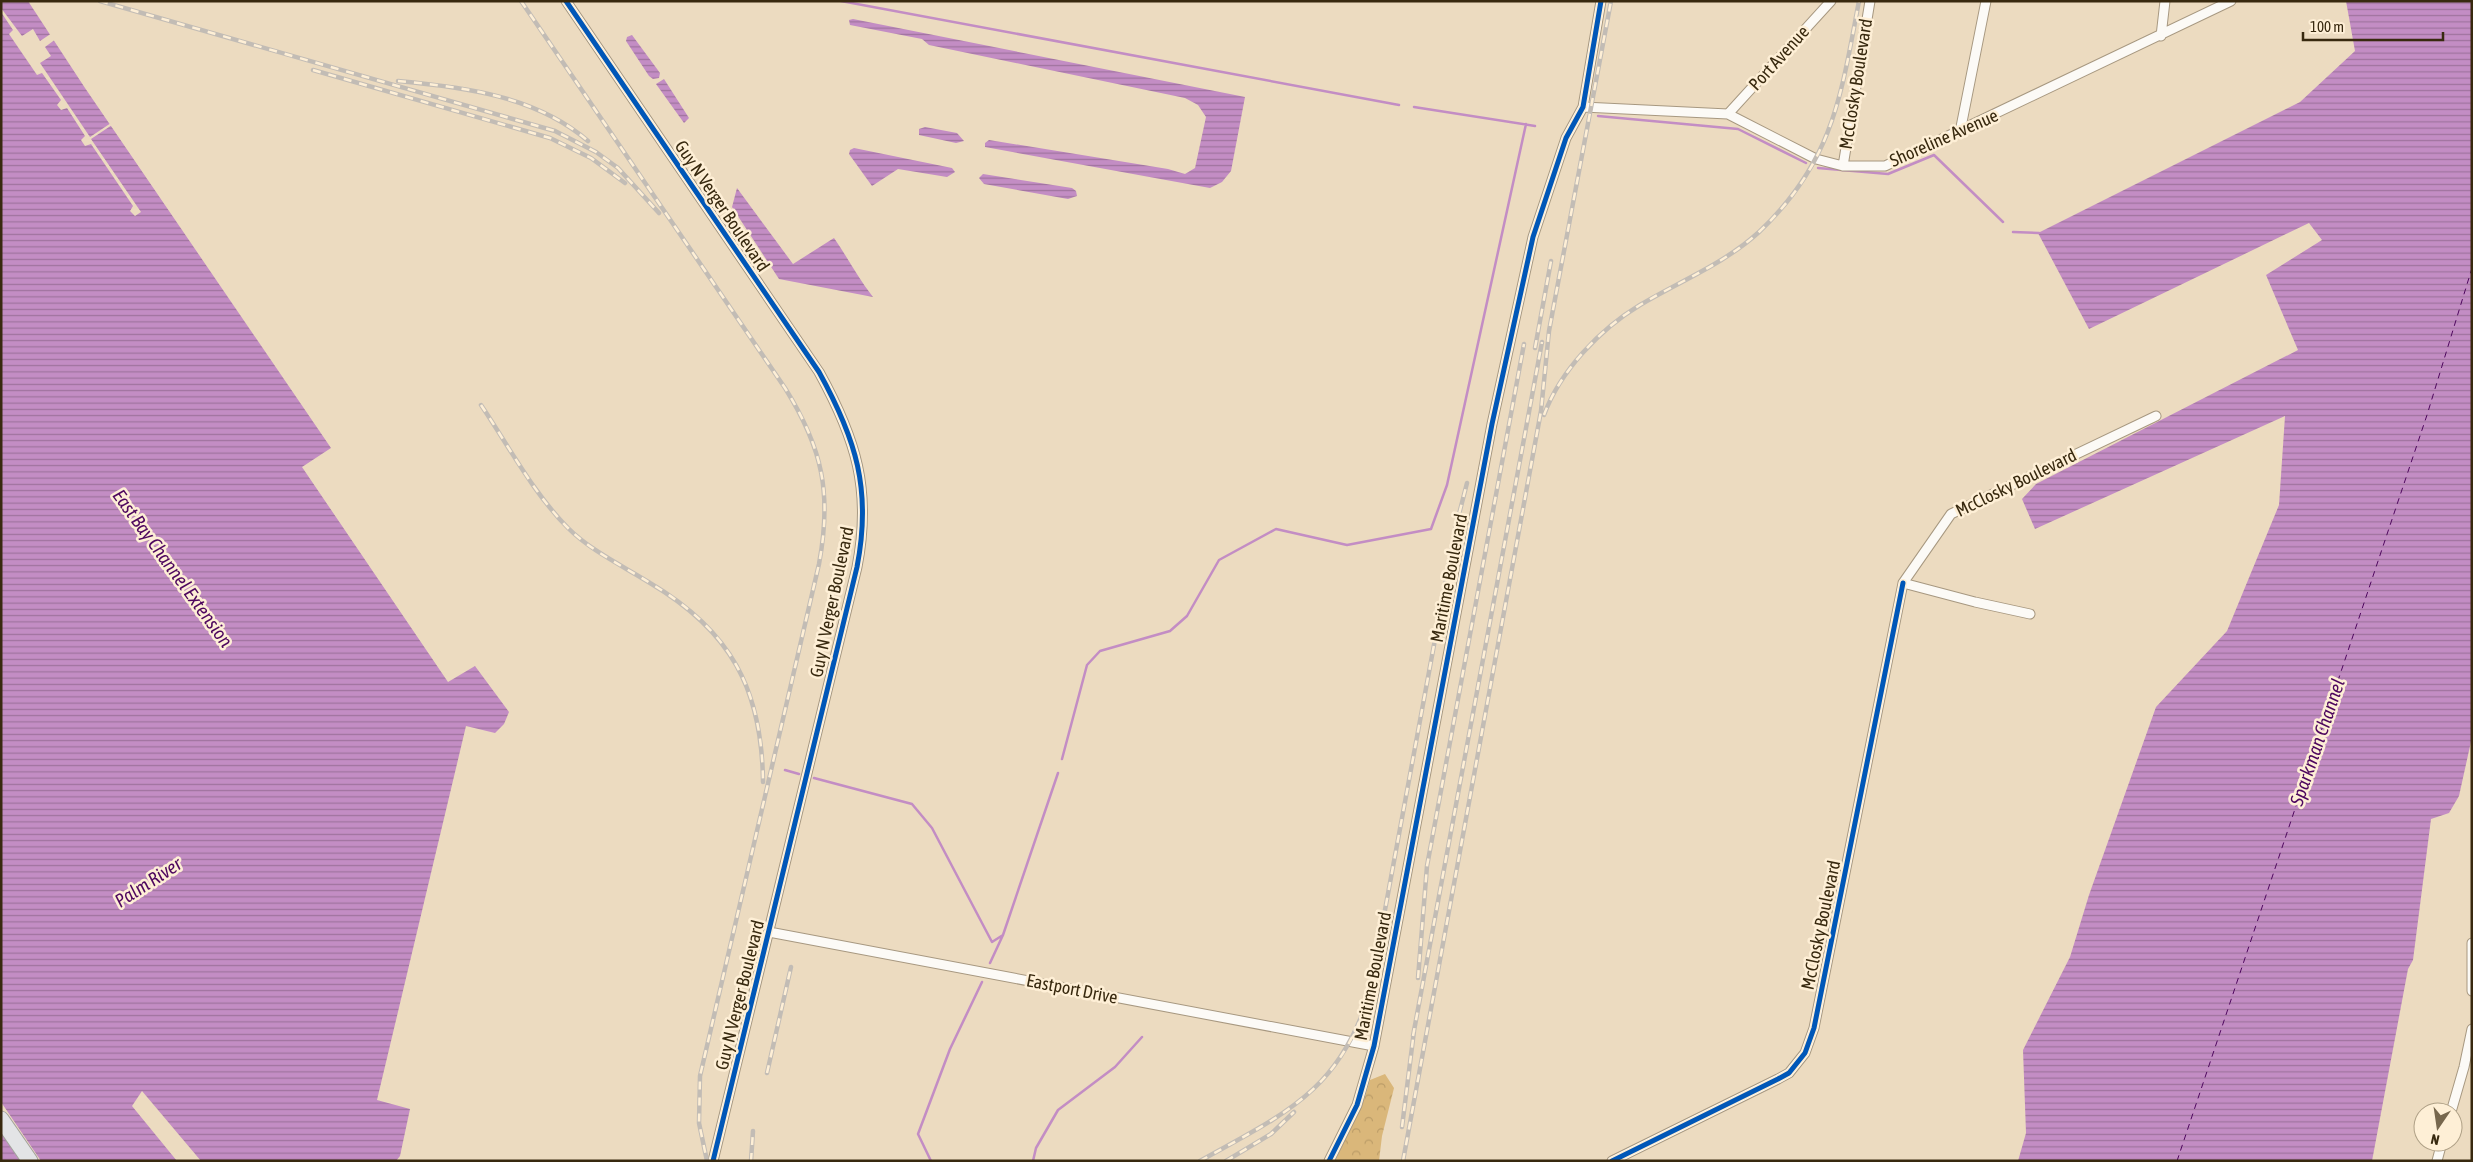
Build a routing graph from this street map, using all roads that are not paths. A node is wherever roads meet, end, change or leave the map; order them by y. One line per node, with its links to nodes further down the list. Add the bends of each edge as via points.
1 (566, 1): 16 (street, Guy N Verger Boulevard, via 819,372 848,430 860,474 863,523 860,552)
2 (1601, 1): 9 (street, Maritime Boulevard)
3 (1831, 1): 10 (street, Port Avenue)
4 (1870, 1): 12 (street, McClosky Boulevard)
5 (1986, 1): 11 (street)
6 (2165, 1): 8 (street)
7 (2231, 1): 8 (street, Shoreline Avenue)
8 (2161, 36): 11 (street, Shoreline Avenue)
9 (1583, 107): 10 (street, Shoreline Avenue); 20 (street, Maritime Boulevard, via 1566,138 1534,237 1509,347)
10 (1728, 114): 12 (street, Shoreline Avenue, via 1816,159)
11 (1960, 132): 12 (street, Shoreline Avenue, via 1885,166)
12 (1843, 166)
13 (2156, 416): 14 (street, McClosky Boulevard, via 1951,514)
14 (1903, 582): 15 (street); 27 (street, McClosky Boulevard, via 1836,927 1814,1028 1805,1053 1789,1073)
15 (2030, 614)
16 (769, 932): 20 (street, Eastport Drive); 25 (street, Guy N Verger Boulevard)
17 (2472, 943): 18 (street)
18 (2471, 986)
19 (2472, 1029): 21 (street)
20 (1374, 1046): 26 (street, Maritime Boulevard, via 1357,1105)
21 (2468, 1068): 22 (street)
22 (2455, 1102)
23 (1, 1119): 24 (main road)
24 (30, 1161)
25 (713, 1161)
26 (1329, 1161)
27 (1612, 1161)

